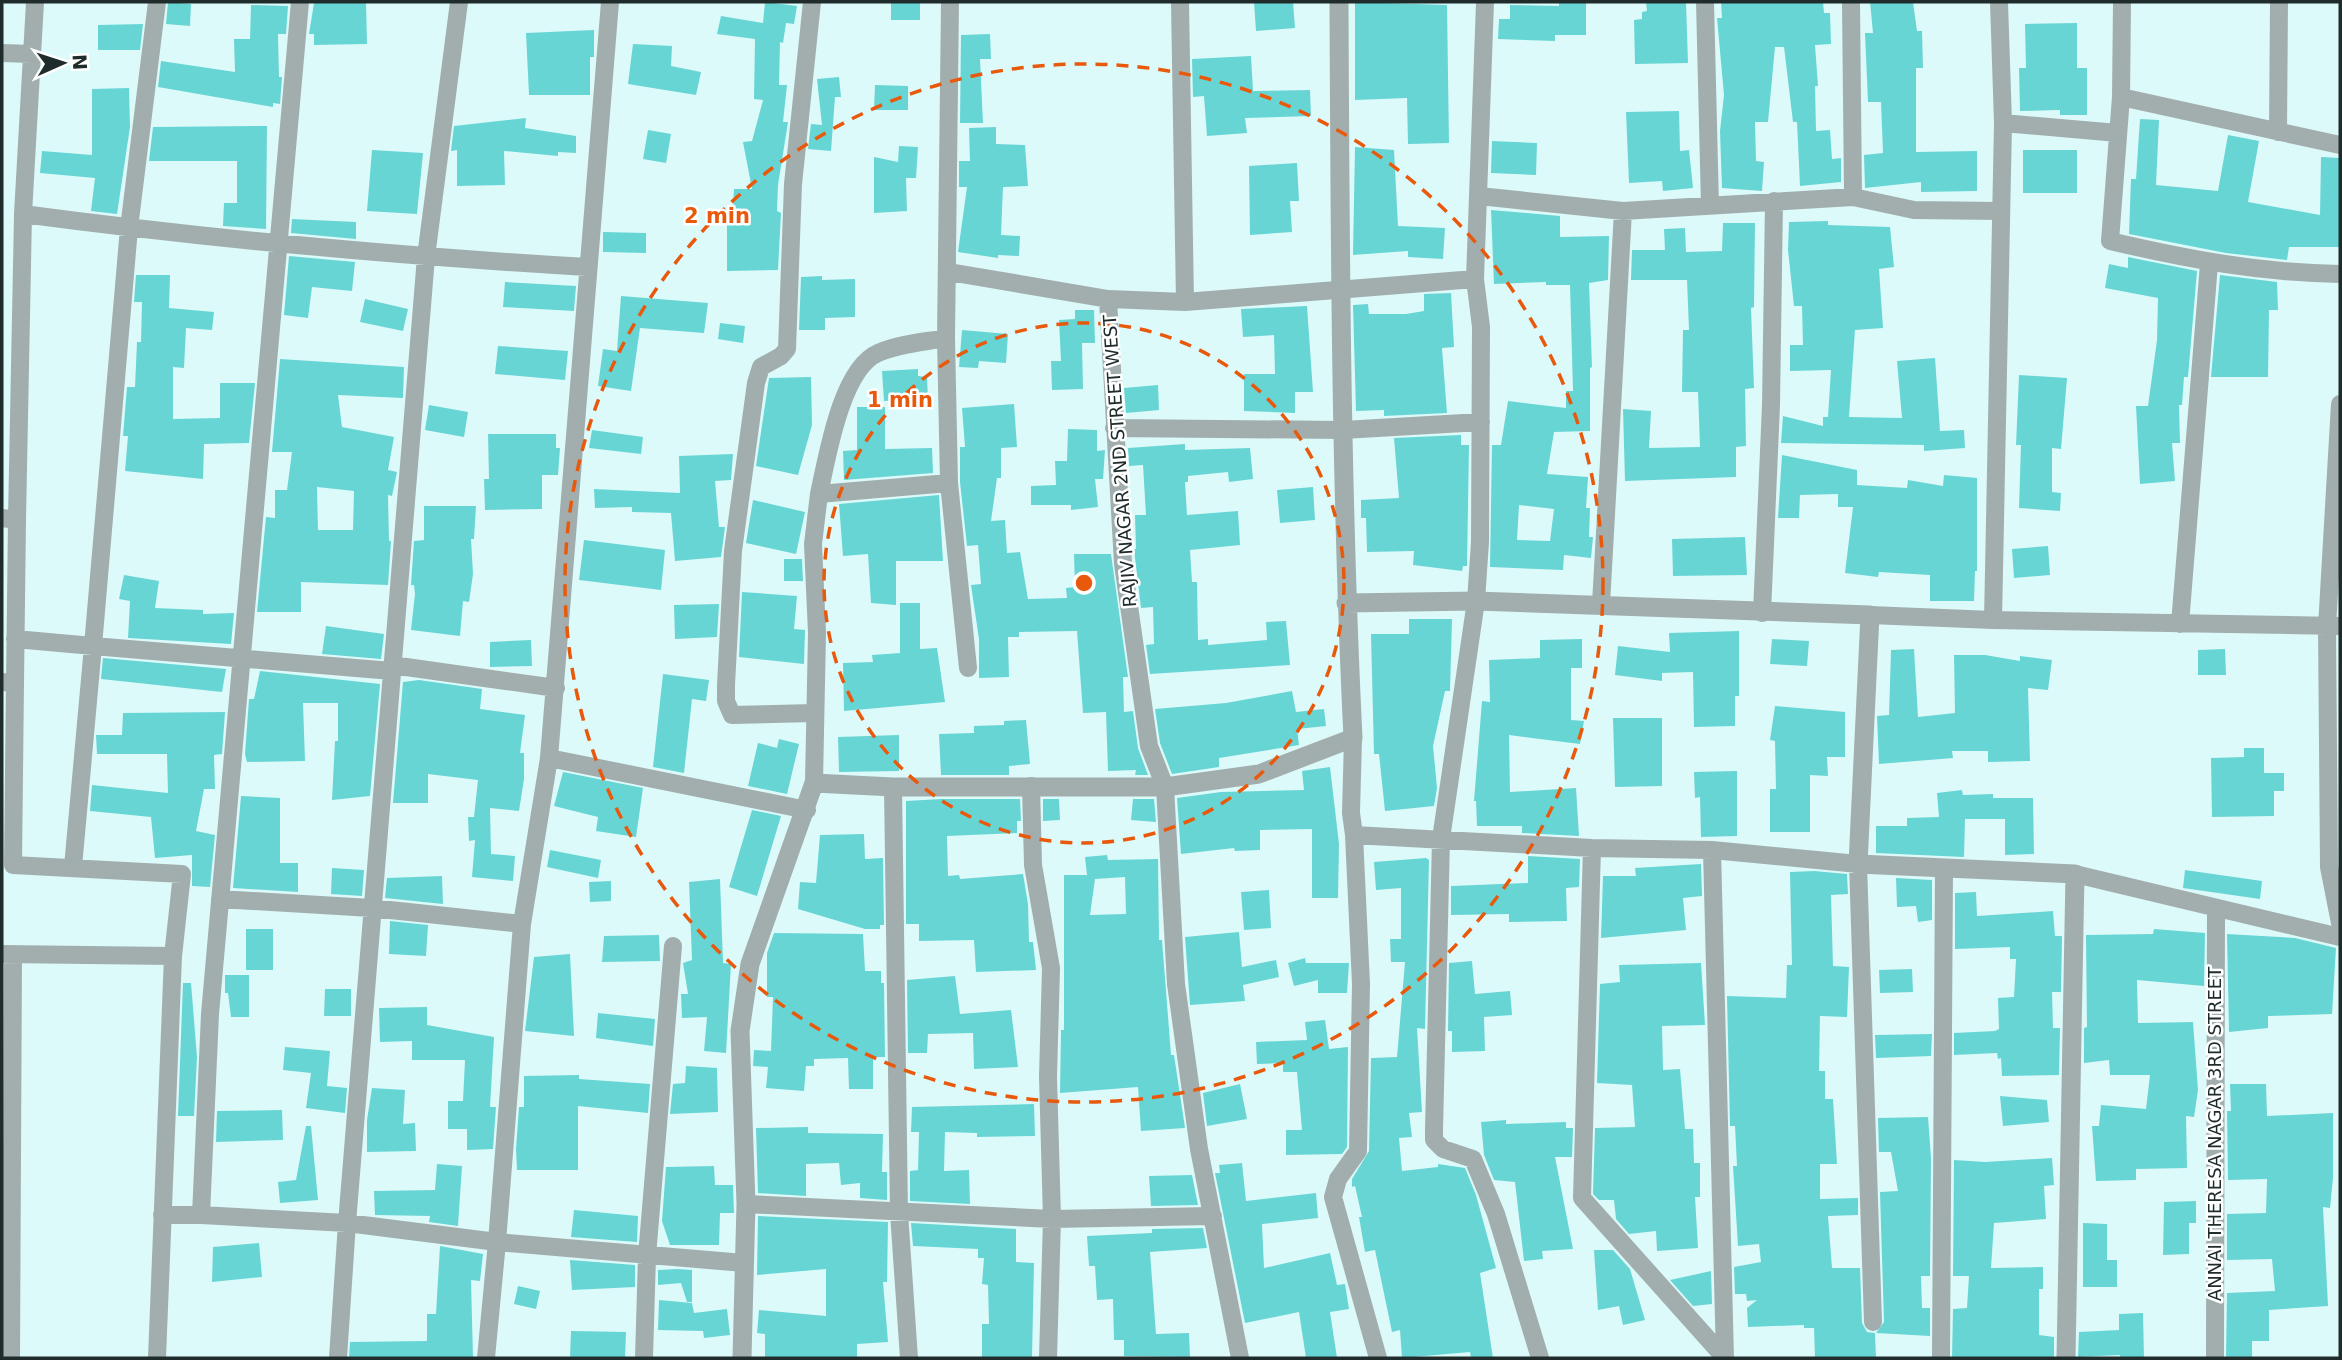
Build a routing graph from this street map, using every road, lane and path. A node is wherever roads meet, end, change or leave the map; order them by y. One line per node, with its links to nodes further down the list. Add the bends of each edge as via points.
1 (35, 2): 17 (street)
2 (157, 2): 30 (street)
3 (300, 2): 31 (street)
4 (459, 2): 32 (street)
5 (610, 2): 34 (street)
6 (812, 2): 64 (street, via 793,184 787,349 761,367 756,383 733,551 726,701 732,715)
7 (950, 2): 35 (street)
8 (1180, 2): 40 (street)
9 (1339, 2): 38 (street)
10 (1485, 2): 23 (street)
11 (1705, 2): 26 (street)
12 (1852, 2): 24 (street)
13 (1999, 2): 19 (street)
14 (2122, 2): 18 (street)
15 (2279, 2): 20 (street)
16 (2, 53): 17 (street)
17 (31, 54): 29 (street)
18 (2121, 97): 20 (street); 21 (street)
19 (2003, 123): 21 (street); 28 (street)
20 (2278, 132): 22 (street)
21 (2118, 133): 33 (street, via 2110,241)
22 (2340, 145)
23 (1479, 197): 27 (street); 37 (street)
24 (1853, 197): 25 (street); 28 (street, via 1914,210)
25 (1774, 201): 26 (street); 52 (street, via 1772,405)
26 (1710, 206): 27 (street)
27 (1623, 211): 51 (street)
28 (1998, 211): 54 (street)
29 (23, 214): 30 (street); 48 (street)
30 (129, 228): 31 (street); 58 (street)
31 (278, 243): 32 (street); 59 (street)
32 (426, 257): 34 (street); 60 (street)
33 (2209, 264): 36 (street); 55 (street)
34 (587, 268): 63 (street)
35 (949, 272): 39 (street); 41 (street)
36 (2340, 274)
37 (1475, 279): 38 (street); 43 (street, via 1481,327)
38 (1340, 291): 40 (street); 45 (street)
39 (1108, 299): 40 (street); 44 (street, RAJIV NAGAR 2ND STREET WEST)
40 (1185, 302)
41 (946, 338): 46 (street); 47 (street, via 876,354 856,371 833,432)
42 (2340, 404): 56 (street)
43 (1481, 422): 45 (street); 49 (street)
44 (1114, 428): 45 (street); 70 (street, RAJIV NAGAR 2ND STREET WEST, via 1123,564 1149,746)
45 (1343, 430): 50 (street)
46 (949, 483): 47 (street); 61 (street)
47 (819, 494): 64 (street, via 813,544)
48 (9, 519): 57 (street)
49 (1476, 601): 50 (street); 51 (street); 73 (street)
50 (1346, 603): 65 (street)
51 (1601, 604): 52 (street)
52 (1762, 613): 53 (street)
53 (1870, 615): 54 (street); 76 (street)
54 (1993, 620): 55 (street)
55 (2180, 624): 56 (street)
56 (2334, 626): 83 (street, via 2329,867)
57 (15, 639): 58 (street); 62 (street)
58 (93, 646): 59 (street); 77 (street)
59 (242, 657): 60 (street); 80 (street)
60 (392, 668): 63 (street); 81 (street)
61 (968, 668)
62 (8, 682): 77 (street, via 13,865)
63 (556, 688): 66 (street)
64 (815, 713): 67 (street)
65 (1353, 738): 70 (street, via 1259,774); 72 (street)
66 (549, 758): 71 (street); 84 (street)
67 (814, 783): 69 (street); 71 (street)
68 (1031, 786): 69 (street); 70 (street); 94 (street, via 1032,865 1051,968)
69 (893, 787): 90 (street)
70 (1165, 787): 93 (street, RAJIV NAGAR 2ND STREET WEST, via 1177,985 1199,1149)
71 (807, 810): 89 (street, via 767,907 750,964 740,1031)
72 (1354, 835): 73 (street); 109 (street, via 1361,985 1358,1151 1338,1179 1333,1197)
73 (1441, 839): 74 (street); 110 (street, via 1434,1140 1443,1149 1474,1159 1496,1214)
74 (1592, 848): 75 (street); 111 (street, via 1582,1198)
75 (1712, 850): 76 (street); 111 (street)
76 (1858, 864): 78 (street); 99 (street)
77 (74, 867): 88 (street, via 182,874)
78 (1944, 868): 79 (street); 112 (street)
79 (2075, 874): 82 (street); 113 (street)
80 (220, 899): 81 (street); 92 (street)
81 (371, 908): 84 (street); 95 (street)
82 (2216, 910): 85 (street); 114 (street, ANNAI THERESA NAGAR 3RD STREET)
83 (2340, 923)
84 (522, 924): 96 (street)
85 (2340, 937)
86 (674, 946): 97 (street)
87 (7, 955): 88 (street); 100 (street)
88 (173, 956): 91 (street)
89 (746, 1204): 90 (street); 98 (street)
90 (899, 1213): 94 (street); 106 (street)
91 (162, 1215): 92 (street); 101 (street)
92 (201, 1215): 95 (street)
93 (1213, 1216): 94 (street); 108 (street, RAJIV NAGAR 2ND STREET WEST)
94 (1052, 1219): 107 (street)
95 (347, 1223): 96 (street); 102 (street)
96 (498, 1242): 97 (street); 103 (street)
97 (647, 1256): 98 (street); 104 (street)
98 (744, 1263): 105 (street)
99 (1873, 1322)
100 (11, 1358)
101 (157, 1358)
102 (338, 1358)
103 (486, 1358)
104 (644, 1358)
105 (742, 1358)
106 (909, 1358)
107 (1048, 1358)
108 (1240, 1358)
109 (1378, 1358)
110 (1540, 1358)
111 (1725, 1358)
112 (1941, 1358)
113 (2066, 1358)
114 (2214, 1358)

